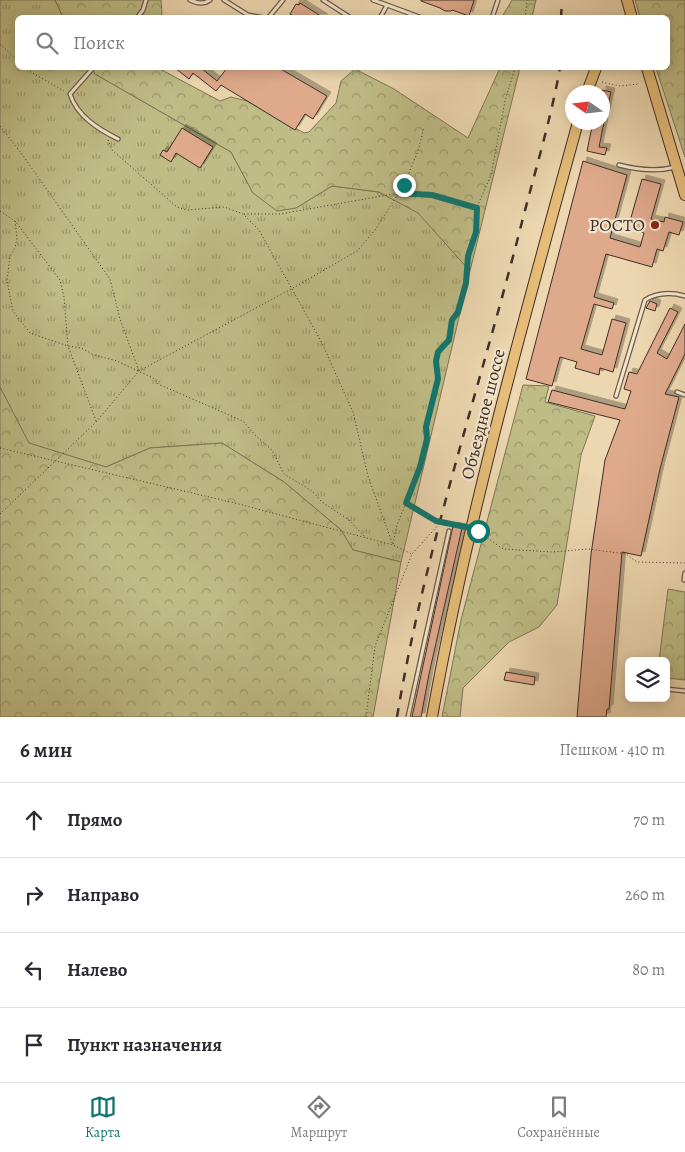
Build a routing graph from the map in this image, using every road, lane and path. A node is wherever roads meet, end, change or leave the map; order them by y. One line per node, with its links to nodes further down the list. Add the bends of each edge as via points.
1 (146, 0): 11 (lane)
2 (190, 0): 3 (lane, via 198,4)
3 (210, 0)
4 (224, 0): 12 (lane)
5 (283, 0): 13 (lane)
6 (323, 0): 14 (lane)
7 (373, 0): 10 (lane)
8 (498, 0): 17 (lane)
9 (528, 0): 18 (path)
10 (388, 5): 15 (lane); 16 (lane)
11 (139, 15)
12 (248, 15)
13 (269, 15)
14 (346, 15)
15 (382, 15)
16 (414, 15)
17 (493, 15)
18 (526, 15)
19 (0, 44): 20 (path)
20 (15, 58)
21 (28, 70): 29 (path)
22 (91, 70): 29 (lane)
23 (514, 70): 39 (path, via 491,175)
24 (595, 70): 26 (main road)
25 (648, 70): 36 (main road)
26 (592, 80): 27 (path, via 620,86); 28 (main road)
27 (638, 84)
28 (590, 85)
29 (70, 94): 32 (lane, via 73,103)
30 (0, 126): 46 (path, via 110,279)
31 (424, 128): 37 (path, via 418,151)
32 (100, 130): 34 (lane); 41 (path, via 112,150 177,207 187,210 224,207)
33 (576, 130): 56 (main road, Объездное шоссе)
34 (118, 138)
35 (619, 165): 36 (lane, via 638,170)
36 (676, 167): 38 (main road)
37 (399, 193): 39 (path, via 432,195); 41 (path, via 280,214); 43 (path, via 357,251)
38 (685, 195)
39 (477, 208): 53 (path, via 466,283 458,312 452,320 449,340 438,352 438,379 426,427 427,439)
40 (0, 211): 42 (path)
41 (243, 214): 43 (path, via 259,230)
42 (15, 221): 45 (path, via 60,280); 45 (path, via 17,238 6,281 13,311 30,333)
43 (292, 288): 46 (path); 59 (path, via 321,341 353,412 368,476)
44 (685, 296): 49 (lane, via 658,293 645,300)
45 (68, 346): 46 (path); 50 (path)
46 (139, 371): 50 (path); 58 (path, via 158,384 243,421 272,450 284,474 312,490)
47 (677, 392): 48 (lane)
48 (685, 395)
49 (616, 396)
50 (96, 422): 52 (path)
51 (0, 448): 52 (path)
52 (58, 461): 54 (path); 58 (path)
53 (406, 503): 55 (path); 59 (path)
54 (0, 514)
55 (440, 523): 56 (path); 60 (path)
56 (471, 528): 61 (path, via 503,549 552,552 589,549 626,554 637,562); 68 (main road, Объездное шоссе, via 449,621)
57 (449, 532): 67 (lane)
58 (366, 538): 59 (path)
59 (393, 545): 60 (path)
60 (412, 554): 66 (path, via 375,646)
61 (685, 563)
62 (685, 573): 63 (lane)
63 (684, 580)
64 (670, 689): 65 (lane)
65 (685, 691)
66 (366, 717)
67 (408, 717)
68 (432, 717)

